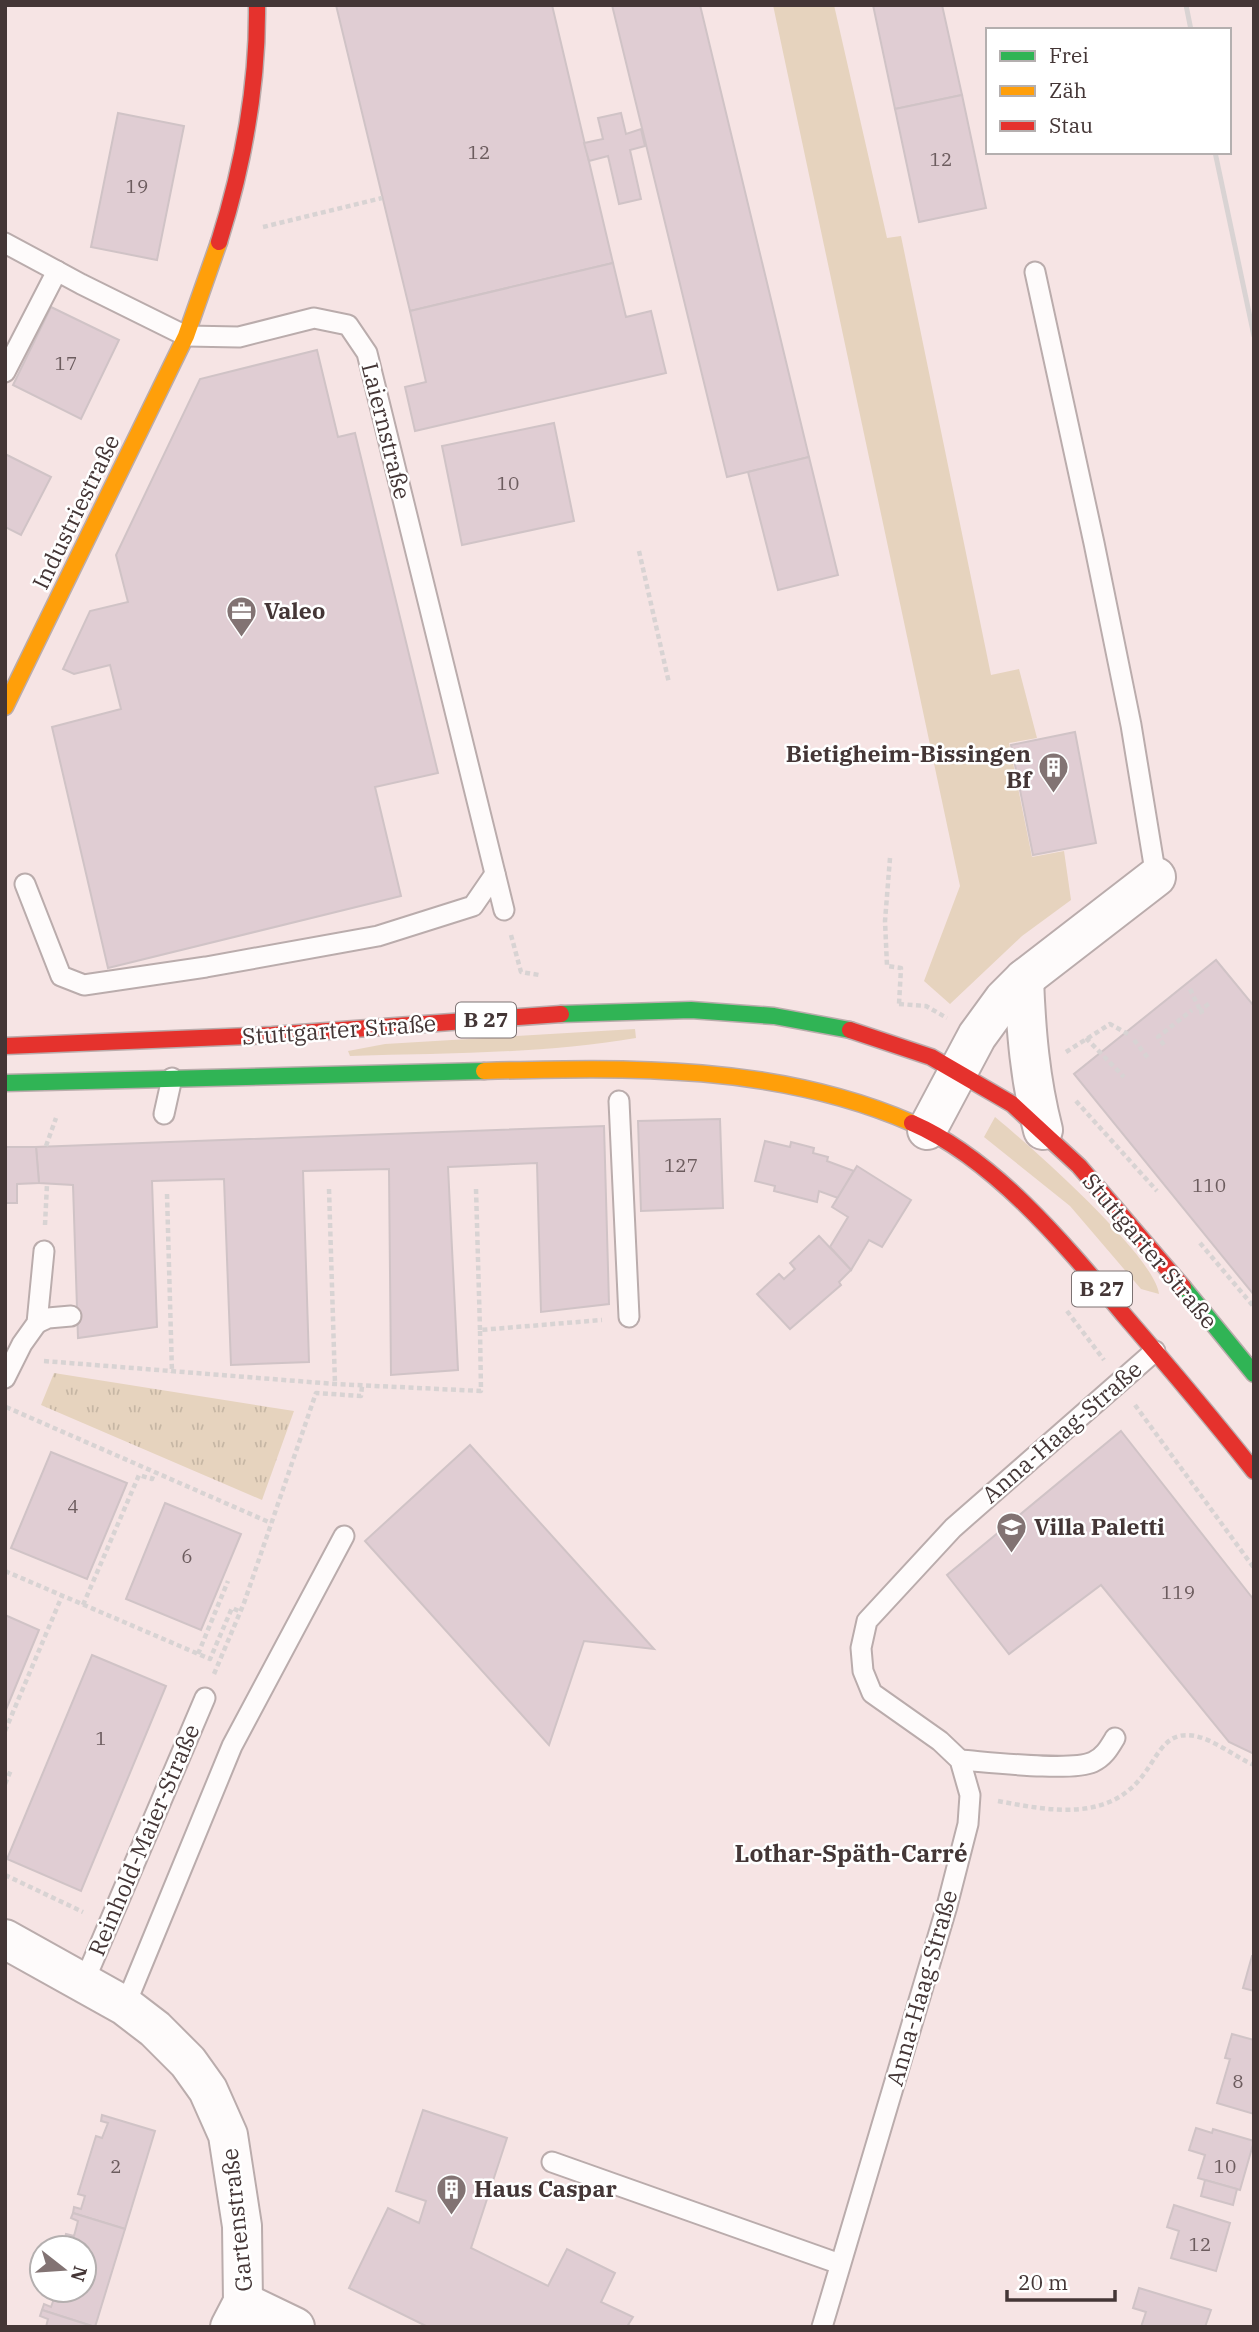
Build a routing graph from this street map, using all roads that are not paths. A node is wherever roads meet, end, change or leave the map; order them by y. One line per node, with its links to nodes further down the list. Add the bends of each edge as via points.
1 (257, 5): 5 (main road, via 257,60 245,148 228,218)
2 (5, 243): 3 (lane)
3 (57, 271): 5 (lane); 6 (lane)
4 (1035, 272): 9 (lane, via 1131,725)
5 (186, 336): 7 (main road, Industriestraße); 8 (lane, Laiernstraße, via 239,337 314,318 348,325 366,353)
6 (5, 372)
7 (5, 707)
8 (495, 874): 10 (lane, via 473,906 378,936 84,985 61,976); 11 (lane, Laiernstraße)
9 (1156, 877): 12 (street)
10 (25, 884)
11 (504, 910)
12 (1024, 979): 14 (street, via 988,1020); 20 (street, Stuttgarter Straße, via 1026,1035)
13 (5, 1046): 14 (main road, Stuttgarter Straße / B 27, via 308,1034 560,1013 657,1010 754,1014 834,1025 921,1052)
14 (958, 1070): 19 (street); 20 (main road, Stuttgarter Straße / B 27)
15 (173, 1078): 16 (main road, Stuttgarter Straße / B 27); 18 (lane); 19 (main road, Stuttgarter Straße / B 27, via 653,1069 749,1076 821,1090)
16 (5, 1083)
17 (619, 1101): 23 (lane)
18 (164, 1114)
19 (927, 1130): 25 (main road, Stuttgarter Straße / B 27, via 1026,1205)
20 (1043, 1130): 26 (main road, Stuttgarter Straße / B 27, via 1148,1241)
21 (44, 1251): 24 (lane)
22 (72, 1316): 24 (lane)
23 (620, 1318)
24 (37, 1323): 27 (lane)
25 (1155, 1351): 28 (main road, Stuttgarter Straße / B 27); 32 (lane, Anna-Haag-Straße, via 953,1528 867,1621 861,1648 863,1671 872,1693)
26 (1254, 1374)
27 (5, 1378)
28 (1254, 1471)
29 (344, 1536): 35 (lane, via 232,1746)
30 (205, 1698): 34 (lane, Reinhold-Maier-Straße)
31 (1115, 1738): 32 (lane, via 1104,1755 1091,1763 1057,1766)
32 (960, 1760): 37 (lane, Anna-Haag-Straße, via 970,1795 968,1824)
33 (5, 1939): 34 (street, Gartenstraße)
34 (84, 1982): 35 (street, Gartenstraße)
35 (125, 2006): 38 (street, Gartenstraße, via 188,2062 208,2090 228,2135 242,2227)
36 (552, 2162): 37 (lane)
37 (840, 2264): 40 (lane, Anna-Haag-Straße)
38 (237, 2314): 39 (street, Gartenstraße)
39 (295, 2327)
40 (821, 2327)

